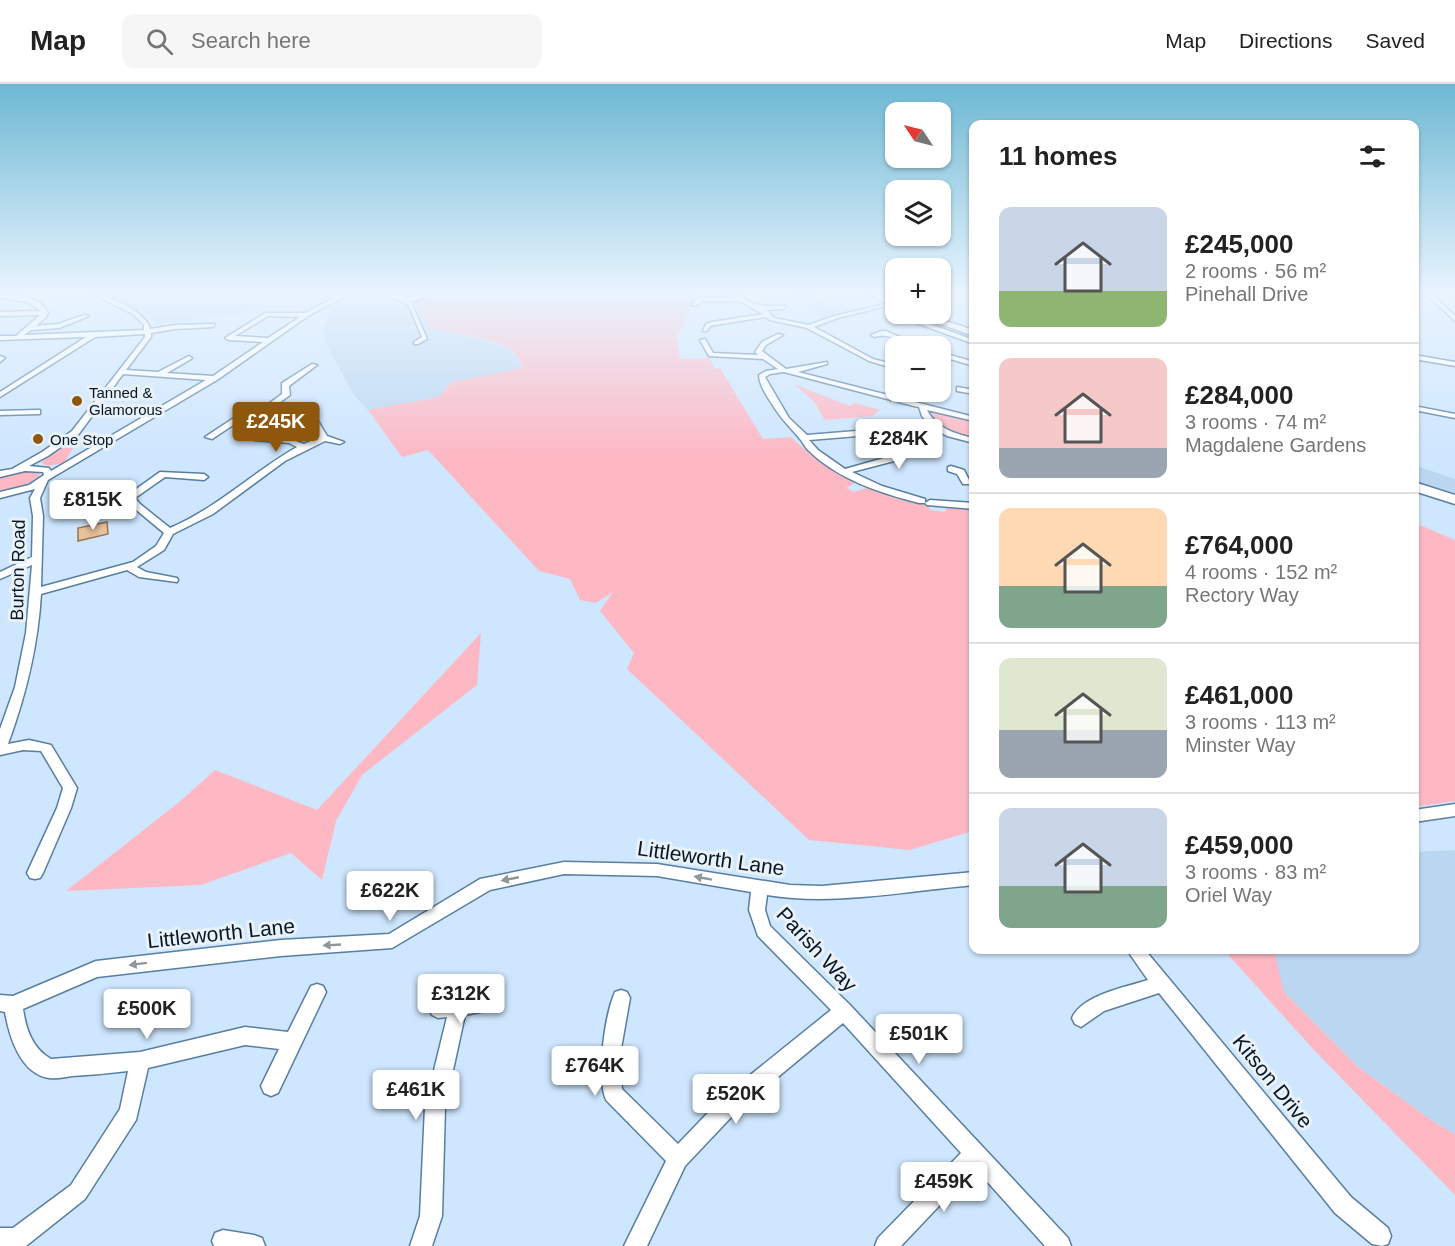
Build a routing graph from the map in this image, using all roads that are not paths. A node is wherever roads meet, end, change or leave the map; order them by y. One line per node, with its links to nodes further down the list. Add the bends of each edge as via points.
1 (75, 347): 22 (street)
2 (139, 347): 19 (street)
3 (258, 347): 21 (street)
4 (707, 347): 8 (street, via 711,355)
5 (759, 347): 8 (street)
6 (847, 347): 15 (street)
7 (176, 357): 10 (street)
8 (762, 357): 18 (street)
9 (951, 357): 14 (street)
10 (189, 358): 12 (street); 20 (street)
11 (1419, 358): 16 (street)
12 (198, 359)
13 (825, 363): 18 (street)
14 (969, 363)
15 (885, 364)
16 (1455, 364)
17 (314, 365): 27 (street, via 285,385 286,395)
18 (788, 371): 28 (street); 39 (street, via 761,376 783,414)
19 (122, 372): 20 (street); 43 (street, via 75,433)
20 (160, 374): 21 (street)
21 (214, 378): 48 (street, via 74,463)
22 (13, 386): 23 (street); 26 (street)
23 (0, 387)
24 (960, 389): 25 (street)
25 (969, 391)
26 (0, 394)
27 (269, 407): 36 (street, via 258,406); 38 (street, via 303,412 312,418)
28 (922, 408): 33 (street); 34 (street)
29 (1419, 409): 32 (street)
30 (36, 412): 31 (street)
31 (0, 413)
32 (1455, 416)
33 (969, 418)
34 (935, 427): 35 (street); 40 (street)
35 (885, 432): 39 (street); 45 (street, via 897,451 894,458)
36 (209, 437)
37 (254, 438): 42 (street)
38 (324, 438): 41 (street); 42 (street)
39 (805, 438): 45 (street, via 806,444)
40 (969, 439)
41 (340, 442)
42 (303, 446): 56 (street, via 190,525)
43 (38, 458): 44 (street); 48 (street, Burton Road)
44 (15, 470): 47 (street); 48 (street)
45 (844, 472): 55 (street, via 864,483 926,502)
46 (969, 472): 50 (street, via 956,471)
47 (0, 474)
48 (41, 474): 52 (street); 53 (street, Burton Road)
49 (204, 477): 56 (street, via 163,474 130,497)
50 (966, 482)
51 (1419, 488): 54 (highway)
52 (5, 495): 53 (street, Burton Road)
53 (35, 498): 57 (street, Burton Road)
54 (1455, 500)
55 (969, 506)
56 (169, 532): 58 (street, via 160,548)
57 (38, 558): 59 (street); 61 (street, Burton Road)
58 (130, 567): 60 (street, via 143,575); 61 (street)
59 (0, 576)
60 (173, 580)
61 (37, 592): 62 (street, Burton Road, via 25,678)
62 (0, 748): 65 (street, via 46,748 70,788)
63 (1455, 810): 64 (street)
64 (1419, 815)
65 (35, 873)
66 (969, 878): 67 (street, Littleworth Lane, via 822,893)
67 (761, 888): 72 (street, Littleworth Lane, one-way to 72, via 657,870 564,868 486,884 392,941 281,948 96,969); 74 (street, Parish Way, via 756,916 764,931)
68 (1139, 954): 69 (street, Kitson Drive)
69 (1164, 983): 75 (street, via 1099,1004); 81 (street, Kitson Drive, via 1343,1205)
70 (317, 992): 76 (street)
71 (621, 999): 80 (street, via 610,1060 614,1093)
72 (6, 1004): 77 (street, via 31,1056 49,1069)
73 (479, 1005): 83 (street, via 448,1008 435,1107 431,1216)
74 (844, 1011): 79 (street, Parish Way); 80 (street, via 729,1104)
75 (1081, 1018)
76 (292, 1042): 77 (street, via 245,1036); 78 (street)
77 (140, 1061): 82 (street, via 129,1113 78,1192)
78 (271, 1086)
79 (975, 1154): 85 (street); 86 (street, Parish Way)
80 (678, 1159): 84 (street)
81 (1380, 1236)
82 (10, 1242)
83 (421, 1246)
84 (635, 1246)
85 (886, 1246)
86 (1060, 1246)

